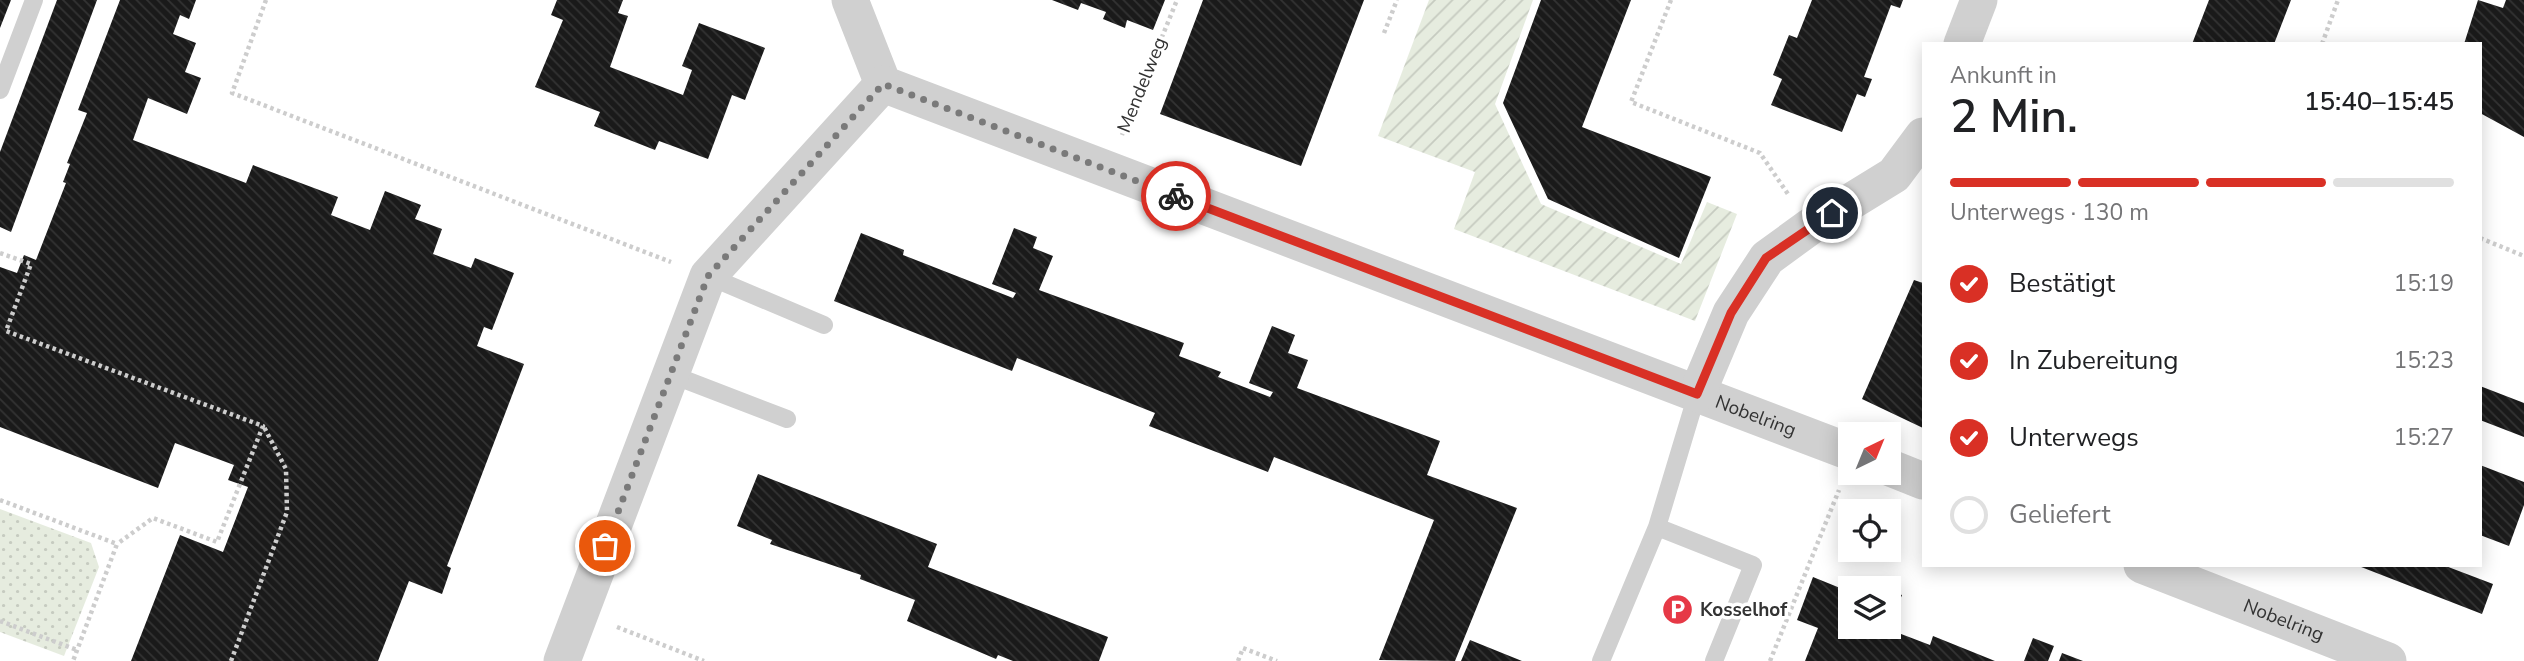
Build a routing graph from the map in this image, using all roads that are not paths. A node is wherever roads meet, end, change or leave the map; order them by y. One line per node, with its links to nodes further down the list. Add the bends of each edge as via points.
1 (34, 0): 6 (lane)
2 (850, 0): 5 (street)
3 (1979, 0): 4 (street)
4 (1963, 42)
5 (883, 84): 8 (street); 11 (street, Nobelring)
6 (0, 90)
7 (1922, 137): 11 (street, via 1894,174 1766,258 1731,313)
8 (708, 276): 9 (lane); 10 (street)
9 (824, 325)
10 (670, 374): 12 (lane); 18 (street)
11 (1697, 394): 13 (street, Nobelring); 16 (lane)
12 (787, 419)
13 (1838, 447)
14 (1901, 472): 15 (street)
15 (1922, 481)
16 (1657, 527): 19 (lane); 20 (lane, via 1753,565)
17 (2147, 567): 21 (street, Nobelring)
18 (562, 661)
19 (1601, 661)
20 (1714, 661)
21 (2388, 661)

